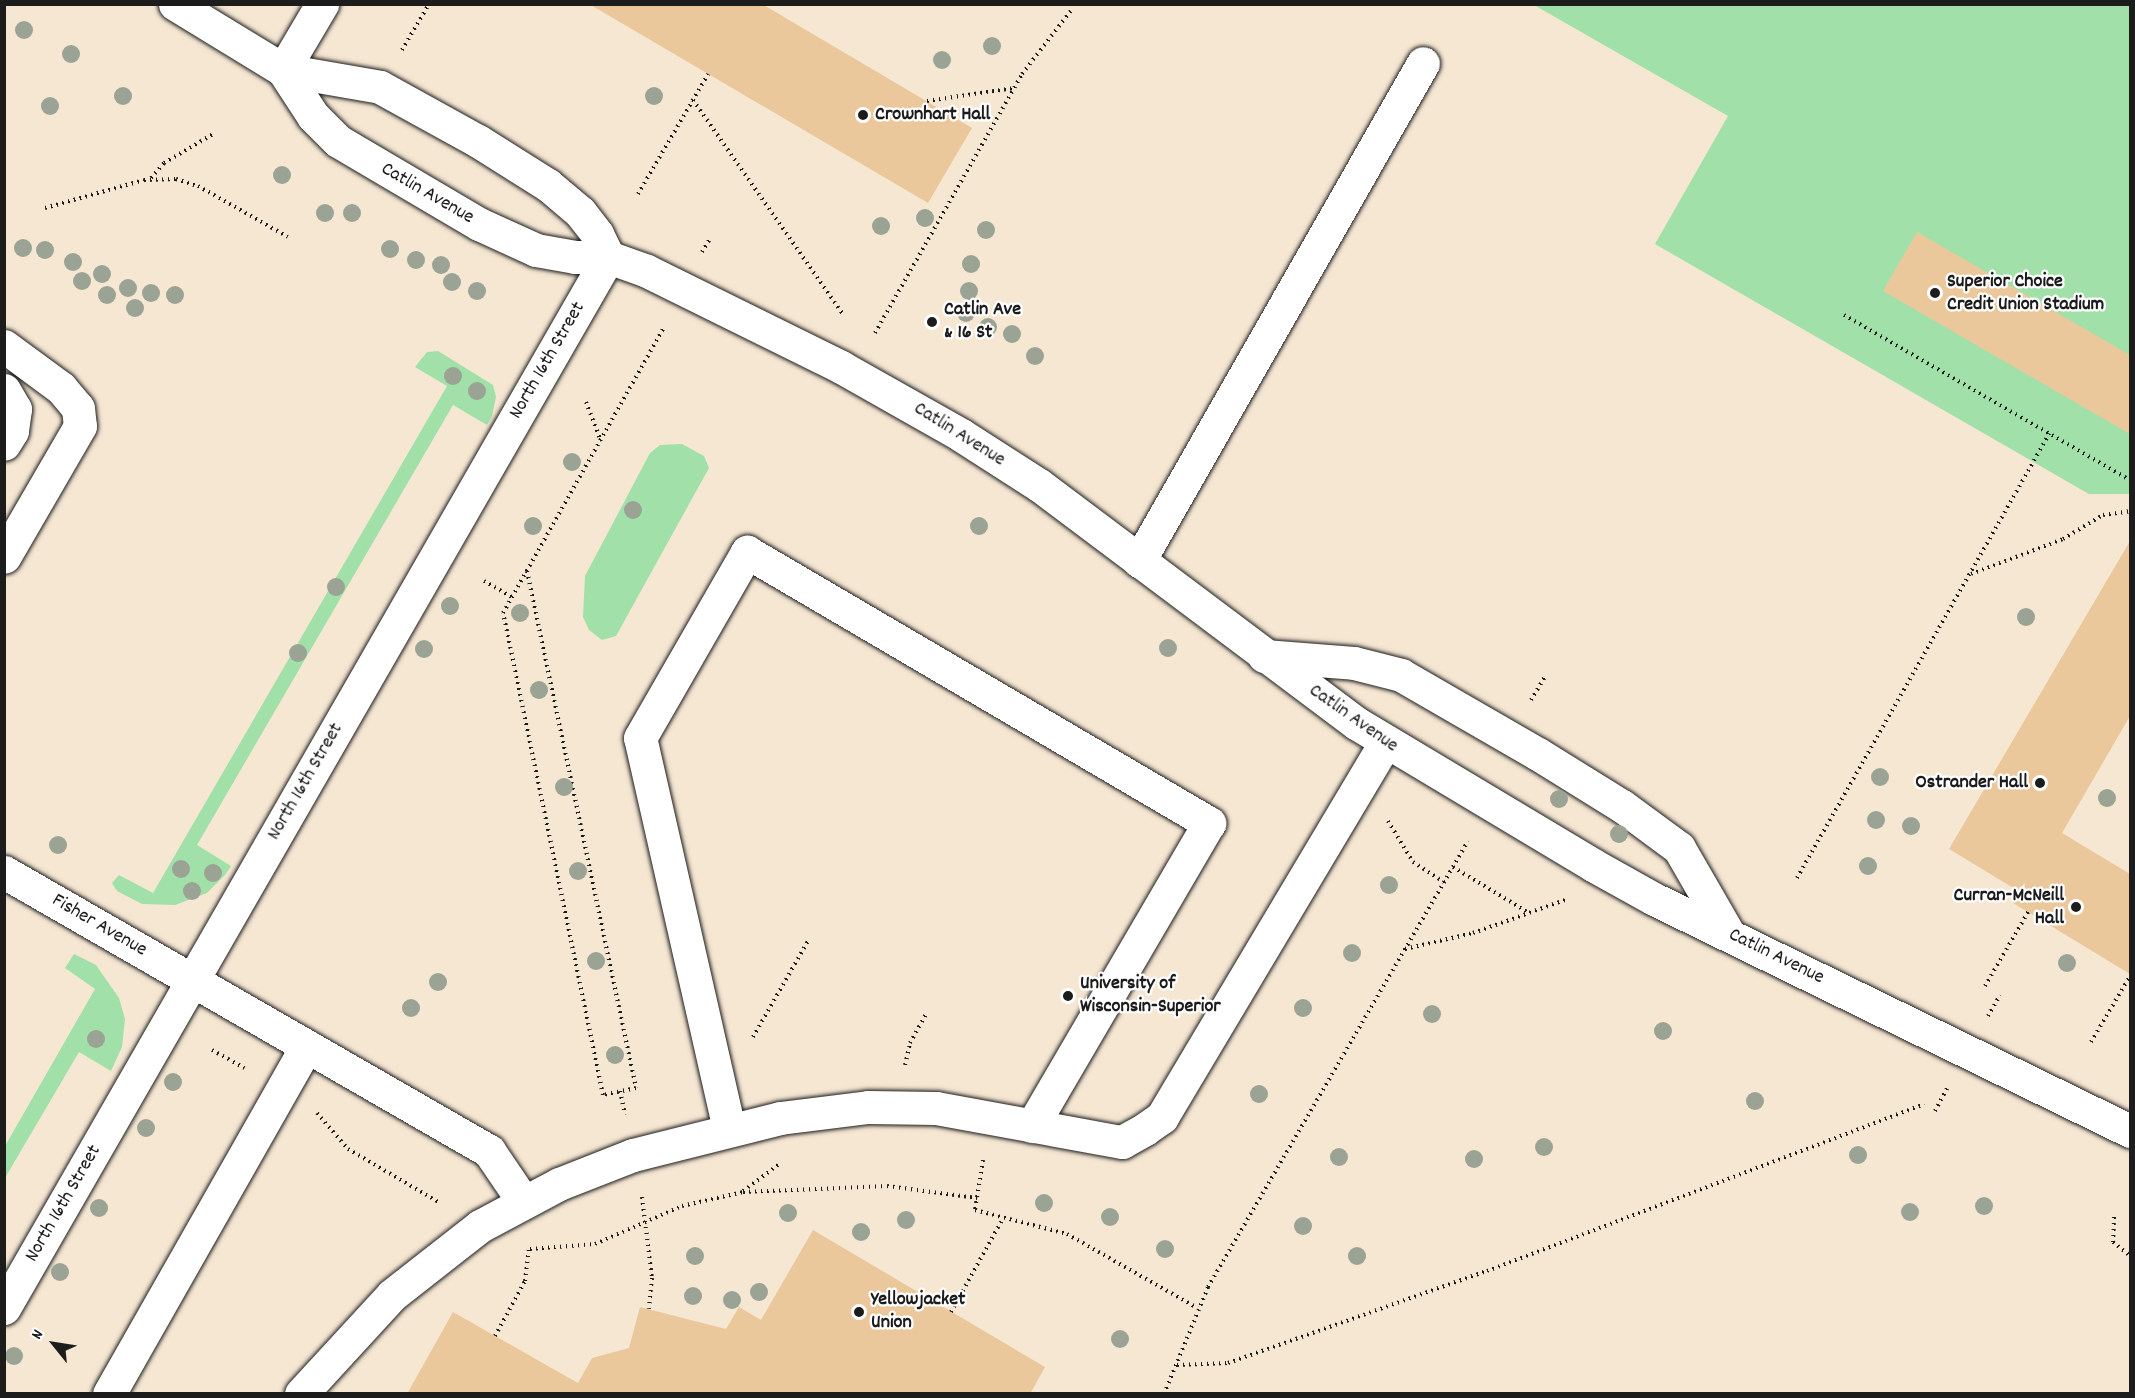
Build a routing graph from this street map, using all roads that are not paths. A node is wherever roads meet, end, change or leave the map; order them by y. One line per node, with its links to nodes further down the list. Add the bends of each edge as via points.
1 (174, 4): 4 (street, Catlin Avenue)
2 (322, 4): 4 (street)
3 (1423, 63): 10 (street)
4 (283, 70): 5 (street, Catlin Avenue, via 380,87 437,117 567,201 590,223); 5 (street, Catlin Avenue, via 308,109 338,141 461,214 536,250 575,257)
5 (608, 257): 10 (street, Catlin Avenue, via 693,293 913,406 1039,485); 15 (street, North 16th Street)
6 (4, 346): 9 (street, via 61,388 78,408 80,426)
7 (4, 390): 8 (street, via 15,409 12,431)
8 (4, 444)
9 (4, 557)
10 (1139, 561): 11 (street, Catlin Avenue)
11 (1264, 656): 12 (street, Catlin Avenue); 14 (street, via 1354,663 1401,675 1538,754 1622,806 1679,848)
12 (1385, 743): 14 (street, Catlin Avenue, via 1637,890); 17 (street, via 1162,1117 1122,1142)
13 (4, 872): 15 (street, Fisher Avenue)
14 (1728, 933): 19 (street, Catlin Avenue)
15 (194, 980): 16 (street, Fisher Avenue); 21 (street, North 16th Street)
16 (307, 1046): 20 (street, Fisher Avenue, via 489,1151 517,1186); 22 (street)
17 (1032, 1126): 18 (street, via 936,1107 898,1107 814,1112); 18 (street, via 1209,823 747,552 640,738)
18 (729, 1130): 20 (street, via 633,1155)
19 (2130, 1131)
20 (523, 1201): 23 (street, via 480,1226 392,1295)
21 (4, 1308)
22 (109, 1394)
23 (301, 1394)

